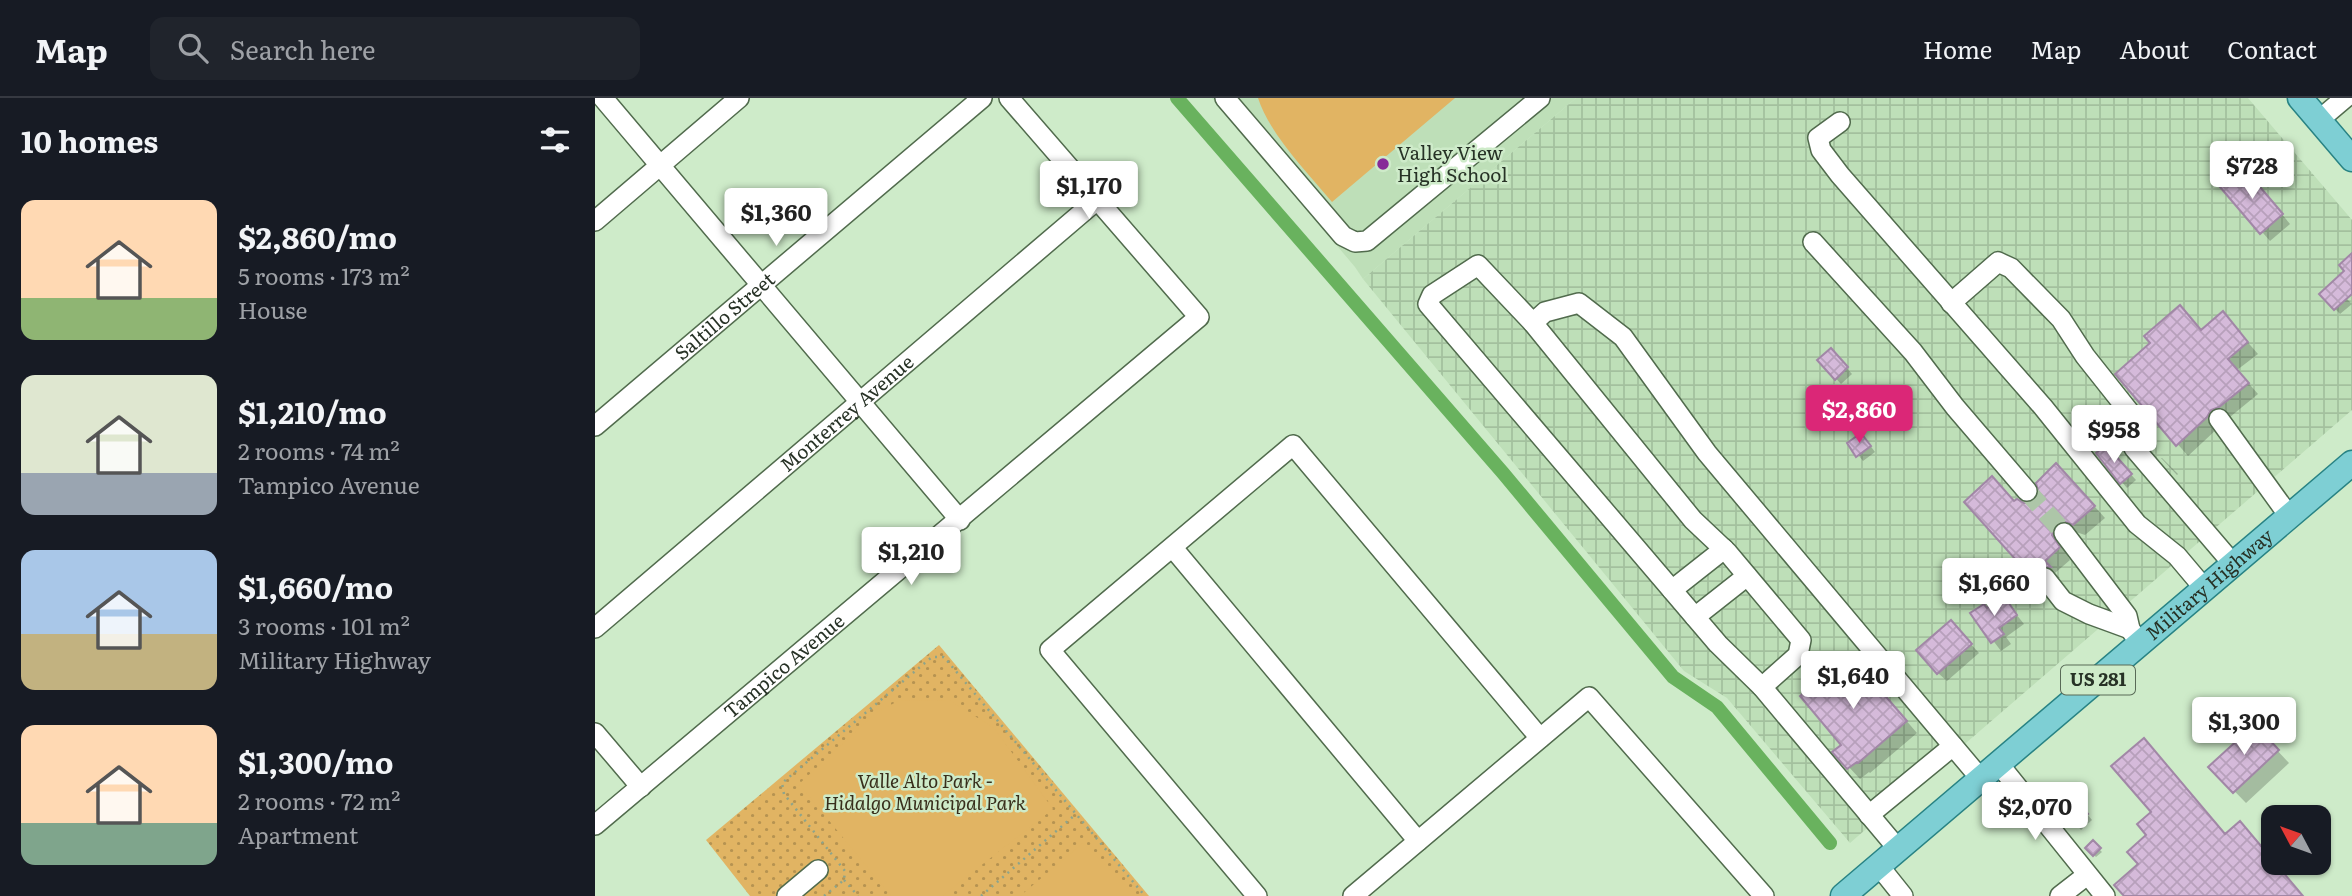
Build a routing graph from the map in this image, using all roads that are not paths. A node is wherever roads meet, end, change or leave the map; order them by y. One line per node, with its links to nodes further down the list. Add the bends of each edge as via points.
1 (603, 98): 12 (street)
2 (739, 98): 12 (street)
3 (982, 98): 16 (street, Saltillo Street)
4 (1009, 98): 13 (street)
5 (1225, 98): 6 (street, via 1343,236 1355,242 1367,241)
6 (1540, 98)
7 (2300, 98): 9 (main road)
8 (2345, 98): 9 (street)
9 (2319, 120): 11 (main road)
10 (1840, 122): 17 (street, via 1818,138 1821,150)
11 (2352, 159)
12 (659, 166): 14 (street); 16 (street)
13 (1097, 200): 19 (street, Monterrey Avenue); 25 (street, Tampico Avenue, via 1199,317)
14 (595, 221)
15 (1812, 242): 23 (street, via 1913,352)
16 (763, 286): 19 (street); 21 (street, Saltillo Street)
17 (1951, 303): 29 (street, via 1998,262 2011,268 2061,319 2131,414 2134,448); 32 (street, via 2137,524 2177,556)
18 (1533, 323): 28 (street, via 1693,520); 33 (street, via 1478,265 1432,295 1428,303); 40 (street, via 1545,312 1579,303 1623,337 1707,453)
19 (860, 404): 25 (street); 35 (street, Monterrey Avenue)
20 (2219, 419): 24 (street)
21 (595, 426)
22 (2352, 463): 24 (main road, Military Highway / US 281)
23 (2027, 491)
24 (2289, 516): 29 (main road, Military Highway / US 281)
25 (960, 520): 42 (street, Tampico Avenue)
26 (2063, 533): 36 (street, via 2127,616)
27 (1173, 548): 39 (street, via 1293,445); 45 (street); 51 (street, via 1050,650)
28 (1724, 549): 30 (street); 33 (street)
29 (2233, 564): 32 (main road, Military Highway / US 281)
30 (1747, 576): 34 (street); 37 (street, via 1801,640 1798,655)
31 (2045, 578): 36 (street, via 2063,601)
32 (2204, 588): 36 (main road, Military Highway / US 281)
33 (1672, 590): 34 (street)
34 (1695, 617): 37 (street)
35 (595, 628)
36 (2135, 636): 41 (main road, Military Highway / US 281)
37 (1762, 687): 43 (street)
38 (595, 733): 42 (street)
39 (1541, 738): 45 (street); 53 (street, via 1589,697)
40 (1953, 746): 41 (street); 43 (street)
41 (1989, 771): 46 (main road, Military Highway / US 281); 49 (street)
42 (641, 787): 44 (street, Tampico Avenue)
43 (1869, 815): 46 (street)
44 (595, 825)
45 (1418, 841): 52 (street)
46 (1898, 849): 47 (main road, Military Highway / US 281)
47 (1879, 866): 54 (main road, Military Highway / US 281); 55 (street)
48 (818, 870): 50 (street)
49 (2087, 875): 56 (street); 57 (street)
50 (787, 896)
51 (1257, 896)
52 (1353, 896)
53 (1763, 896)
54 (1843, 896)
55 (1903, 896)
56 (2060, 896)
57 (2105, 896)

